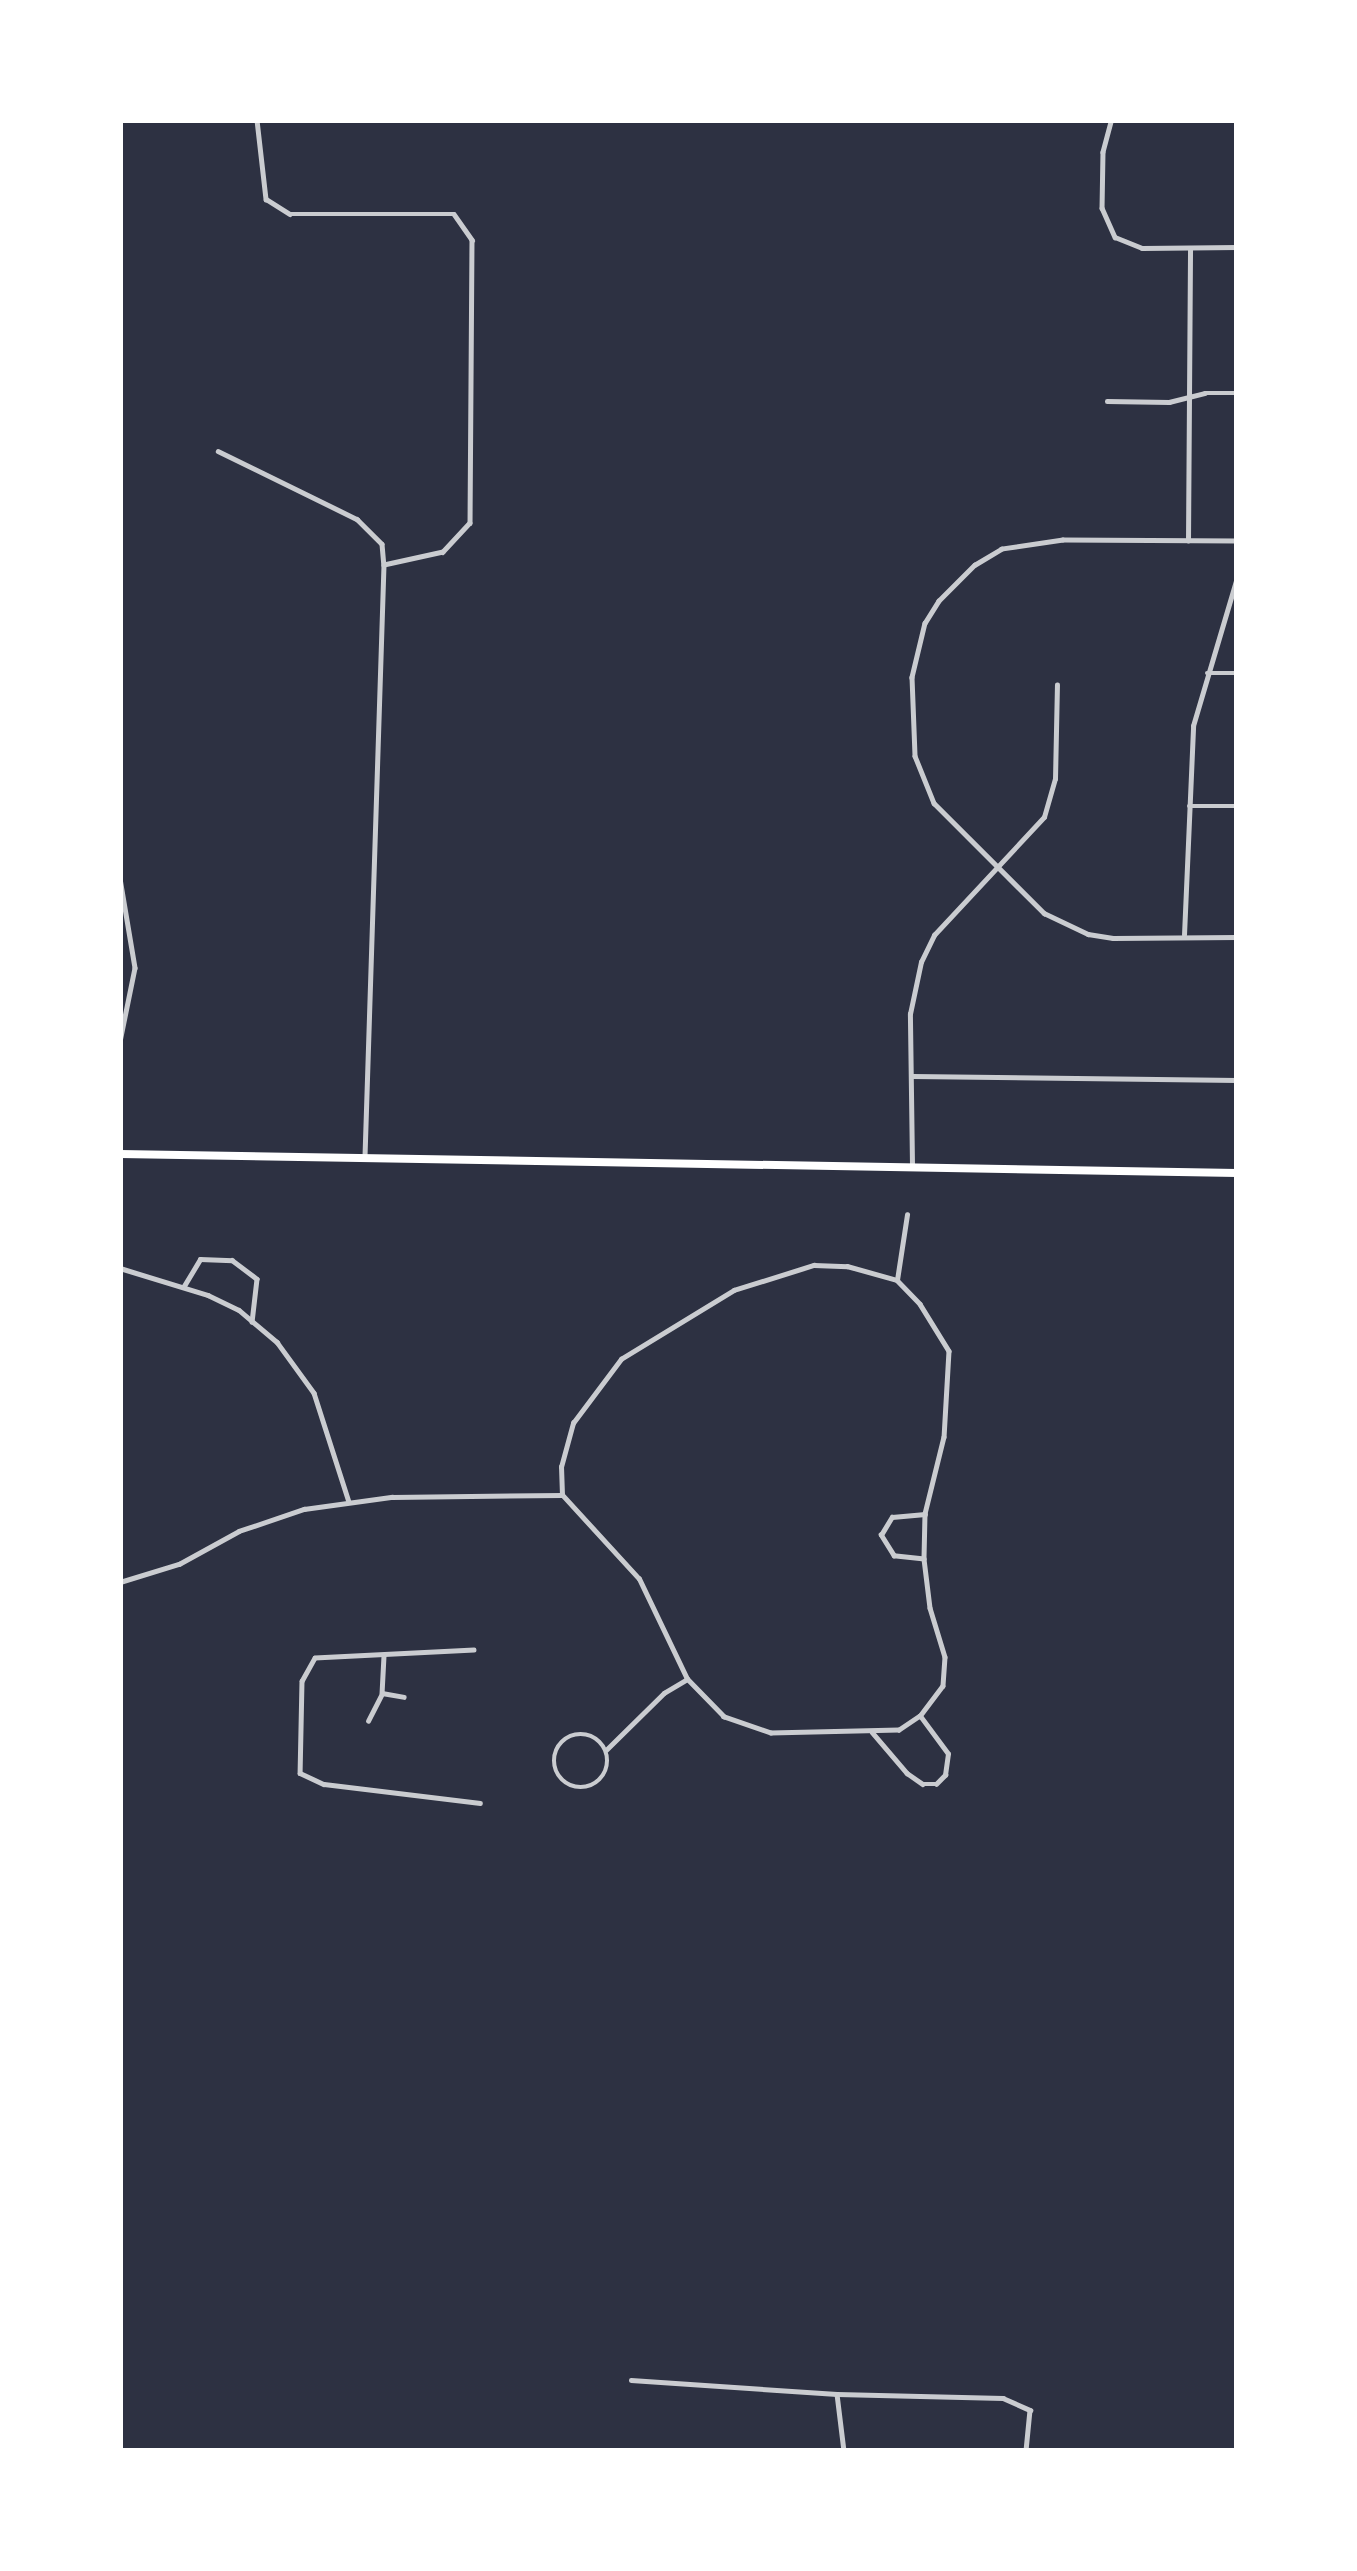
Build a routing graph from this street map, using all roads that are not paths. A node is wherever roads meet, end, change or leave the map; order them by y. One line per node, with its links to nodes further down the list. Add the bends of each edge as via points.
1 (257, 120): 11 (street, via 266,199 290,214 454,214 472,239 470,523 443,552)
2 (1111, 122): 4 (street, via 1103,152 1106,225 1127,244)
3 (1237, 247): 4 (street)
4 (1190, 250): 6 (street)
5 (1237, 393): 6 (street)
6 (1189, 400): 7 (street); 9 (street)
7 (1107, 401)
8 (218, 451): 11 (street, via 357,519 382,544)
9 (1188, 542): 10 (street); 18 (street, via 1063,540 1002,549 956,581 925,623 911,677 922,779 950,826)
10 (1237, 542)
11 (384, 565): 26 (street)
12 (1237, 577): 13 (street)
13 (1206, 673): 14 (street); 16 (street)
14 (1237, 674)
15 (1057, 685): 18 (street, via 1055,779 1044,817)
16 (1186, 806): 17 (street); 20 (street)
17 (1237, 806)
18 (996, 871): 20 (street, via 1044,913 1088,934); 23 (street, via 934,935 921,962 910,1014)
19 (120, 878): 22 (street, via 135,968)
20 (1184, 935): 21 (street)
21 (1237, 937)
22 (120, 1042)
23 (911, 1076): 24 (street); 27 (street)
24 (1237, 1080)
25 (120, 1154): 26 (main road)
26 (365, 1162): 27 (main road)
27 (911, 1170): 28 (main road)
28 (1237, 1173)
29 (907, 1215): 31 (street)
30 (120, 1268): 32 (street)
31 (897, 1280): 34 (street, via 814,1265 734,1290 621,1359 573,1423); 36 (street, via 949,1351 944,1437)
32 (184, 1286): 33 (street); 33 (street, via 200,1259 232,1260 257,1280)
33 (252, 1322): 35 (street, via 314,1393)
34 (562, 1495): 35 (street); 41 (street, via 639,1579)
35 (350, 1503): 38 (street, via 239,1531 179,1564)
36 (925, 1514): 37 (street); 37 (street, via 892,1517 881,1535 894,1556)
37 (924, 1559): 44 (street, via 945,1657 943,1686)
38 (120, 1582)
39 (474, 1650): 40 (street)
40 (384, 1656): 42 (street); 48 (street, via 316,1658 302,1681 300,1773 324,1784)
41 (687, 1679): 46 (street, via 724,1717 771,1733); 47 (street)
42 (382, 1693): 43 (street); 45 (street)
43 (404, 1697)
44 (920, 1716): 46 (street, via 899,1730); 46 (street, via 948,1754 936,1784 907,1773)
45 (368, 1721)
46 (872, 1732)
47 (605, 1750): 47 (street, via 594,1738 570,1736 554,1754 556,1773 578,1789 596,1784 607,1768)
48 (480, 1803)
49 (632, 2380): 50 (street)
50 (837, 2394): 51 (street); 52 (street, via 1003,2398 1030,2410)
51 (844, 2451)
52 (1026, 2451)

